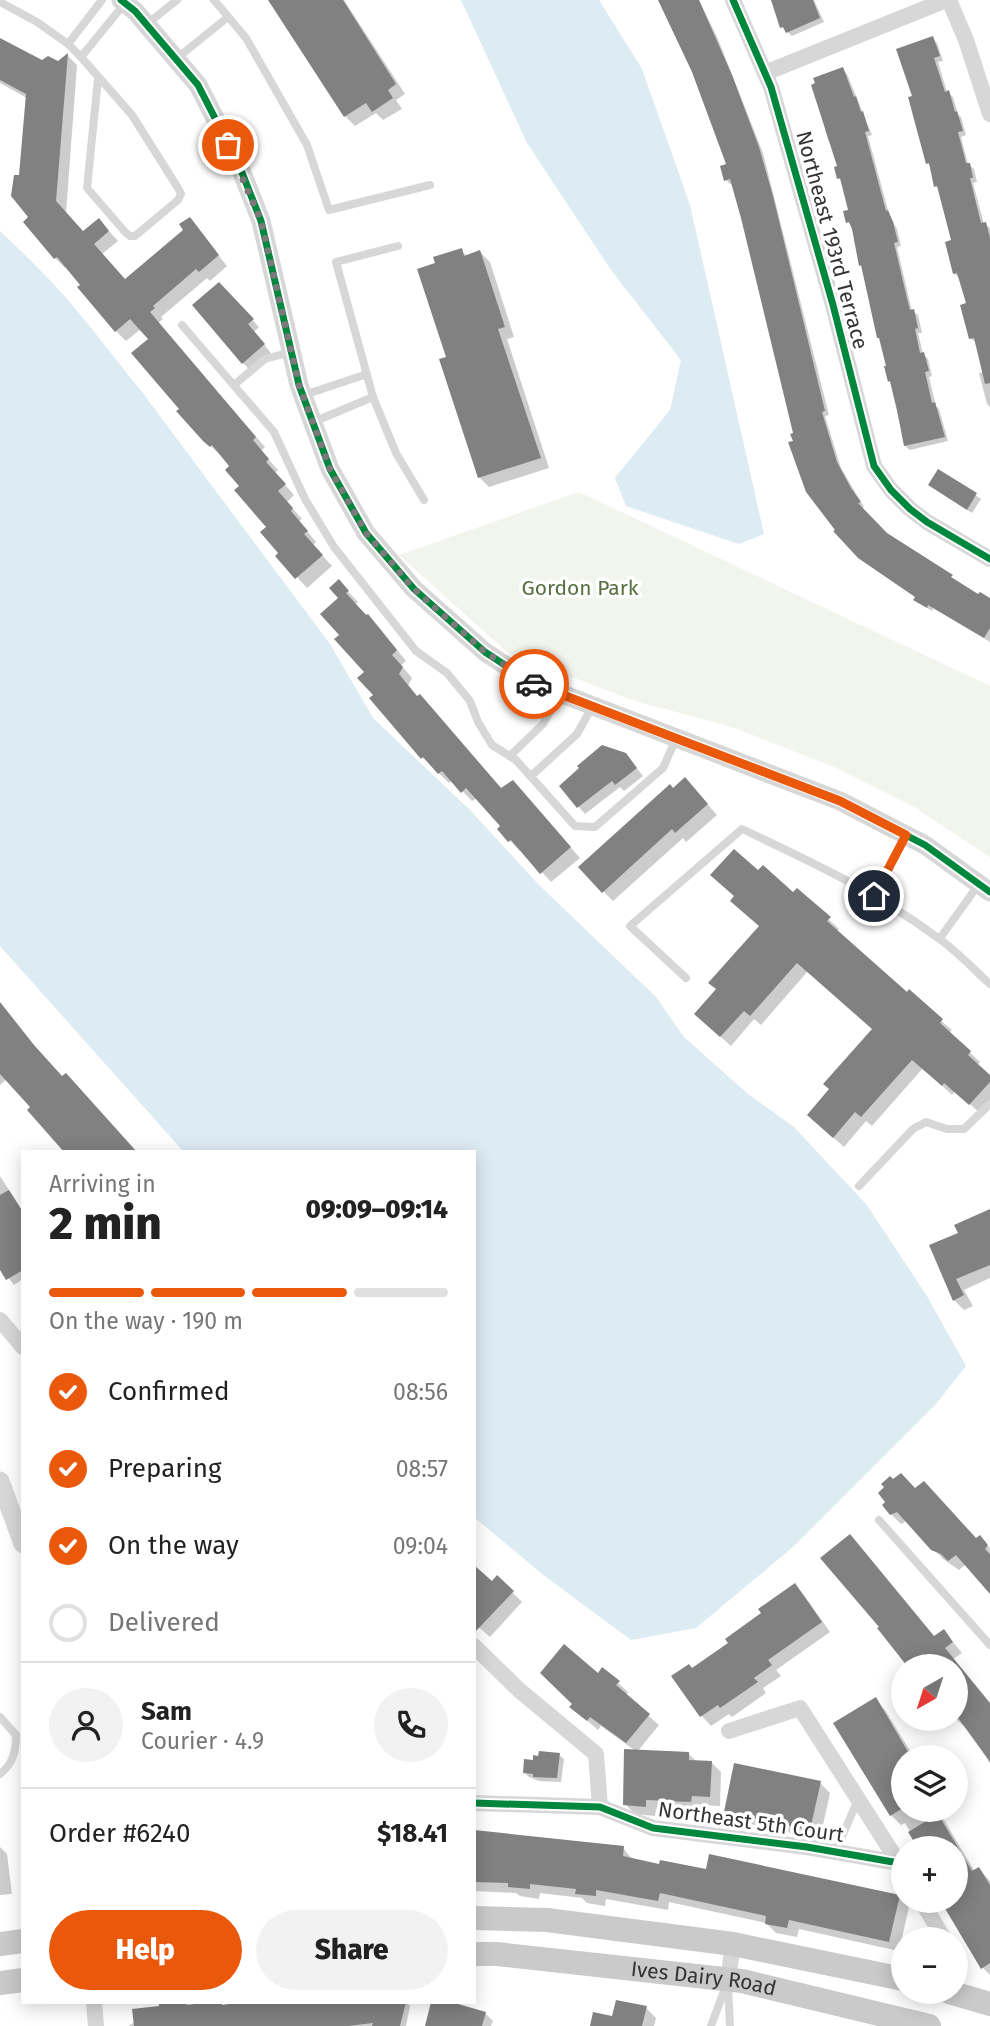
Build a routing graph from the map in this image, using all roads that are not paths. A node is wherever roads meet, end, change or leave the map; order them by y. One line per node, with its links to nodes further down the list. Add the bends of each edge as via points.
1 (102, 0): 10 (lane)
2 (177, 0): 9 (lane)
3 (214, 0): 8 (lane)
4 (733, 0): 13 (street, Northeast 193rd Terrace)
5 (948, 0): 13 (street); 15 (street)
6 (0, 2): 10 (lane)
7 (123, 2): 9 (street); 11 (lane)
8 (228, 17): 12 (lane); 16 (lane, via 246,38 307,145 328,210)
9 (147, 24): 12 (street)
10 (68, 44): 11 (lane)
11 (81, 57): 14 (lane)
12 (176, 58): 19 (street, via 198,85 239,165 261,221)
13 (765, 73): 26 (street, Northeast 193rd Terrace, via 874,466 909,509)
14 (98, 79): 14 (lane, via 132,115 181,194 135,236 126,233 87,188)
15 (990, 114)
16 (430, 185)
17 (398, 246): 20 (lane, via 336,262)
18 (182, 325): 21 (lane)
19 (292, 352): 21 (lane, via 265,359); 22 (street)
20 (367, 374): 22 (lane); 23 (lane)
21 (234, 385): 30 (lane, via 274,432 334,547 416,651 447,673 470,701 492,745)
22 (303, 395): 24 (street)
23 (373, 397): 24 (lane); 25 (lane, via 396,453)
24 (313, 422): 27 (street, via 330,469 366,533 414,589 485,652 531,682)
25 (424, 500)
26 (990, 559)
27 (560, 694): 28 (street); 30 (lane, via 543,724)
28 (592, 707): 29 (street); 31 (lane, via 577,734)
29 (676, 739): 31 (lane, via 663,768 595,827 575,826); 32 (street, via 840,801)
30 (510, 756): 31 (lane)
31 (531, 776)
32 (906, 835): 33 (street); 34 (lane)
33 (985, 888): 35 (lane)
34 (874, 896): 35 (lane); 36 (lane, via 821,865 742,829 630,926)
35 (940, 939): 37 (lane)
36 (686, 978)
37 (990, 984)
38 (990, 1104): 39 (lane, via 964,1129 926,1122 912,1129)
39 (859, 1186)
40 (0, 1320): 41 (street)
41 (21, 1345)
42 (0, 1481): 44 (street)
43 (879, 1520): 45 (lane)
44 (21, 1539)
45 (990, 1645)
46 (476, 1648): 52 (street, via 596,1754)
47 (0, 1717): 49 (lane, via 16,1735 16,1749)
48 (729, 1731): 50 (street, via 800,1707)
49 (0, 1774)
50 (859, 1800): 53 (street); 54 (lane)
51 (476, 1803): 52 (street, Northeast 5th Court)
52 (600, 1807): 54 (street, Northeast 5th Court, via 653,1828)
53 (891, 1851)
54 (835, 1852): 55 (street, Northeast 5th Court)
55 (891, 1865)
56 (476, 1918): 59 (main road, Ives Dairy Road, via 547,1920)
57 (21, 1941): 58 (main road)
58 (0, 1944)
59 (733, 1944): 61 (main road, Ives Dairy Road); 63 (street)
60 (476, 1954): 63 (main road, Ives Dairy Road)
61 (891, 1977)
62 (21, 1980): 64 (main road)
63 (728, 1980): 69 (lane); 70 (lane); 71 (main road, Ives Dairy Road)
64 (0, 1983)
65 (968, 1998): 67 (main road)
66 (94, 2004): 68 (street)
67 (990, 2004)
68 (96, 2026)
69 (711, 2026)
70 (730, 2026)
71 (929, 2026)

